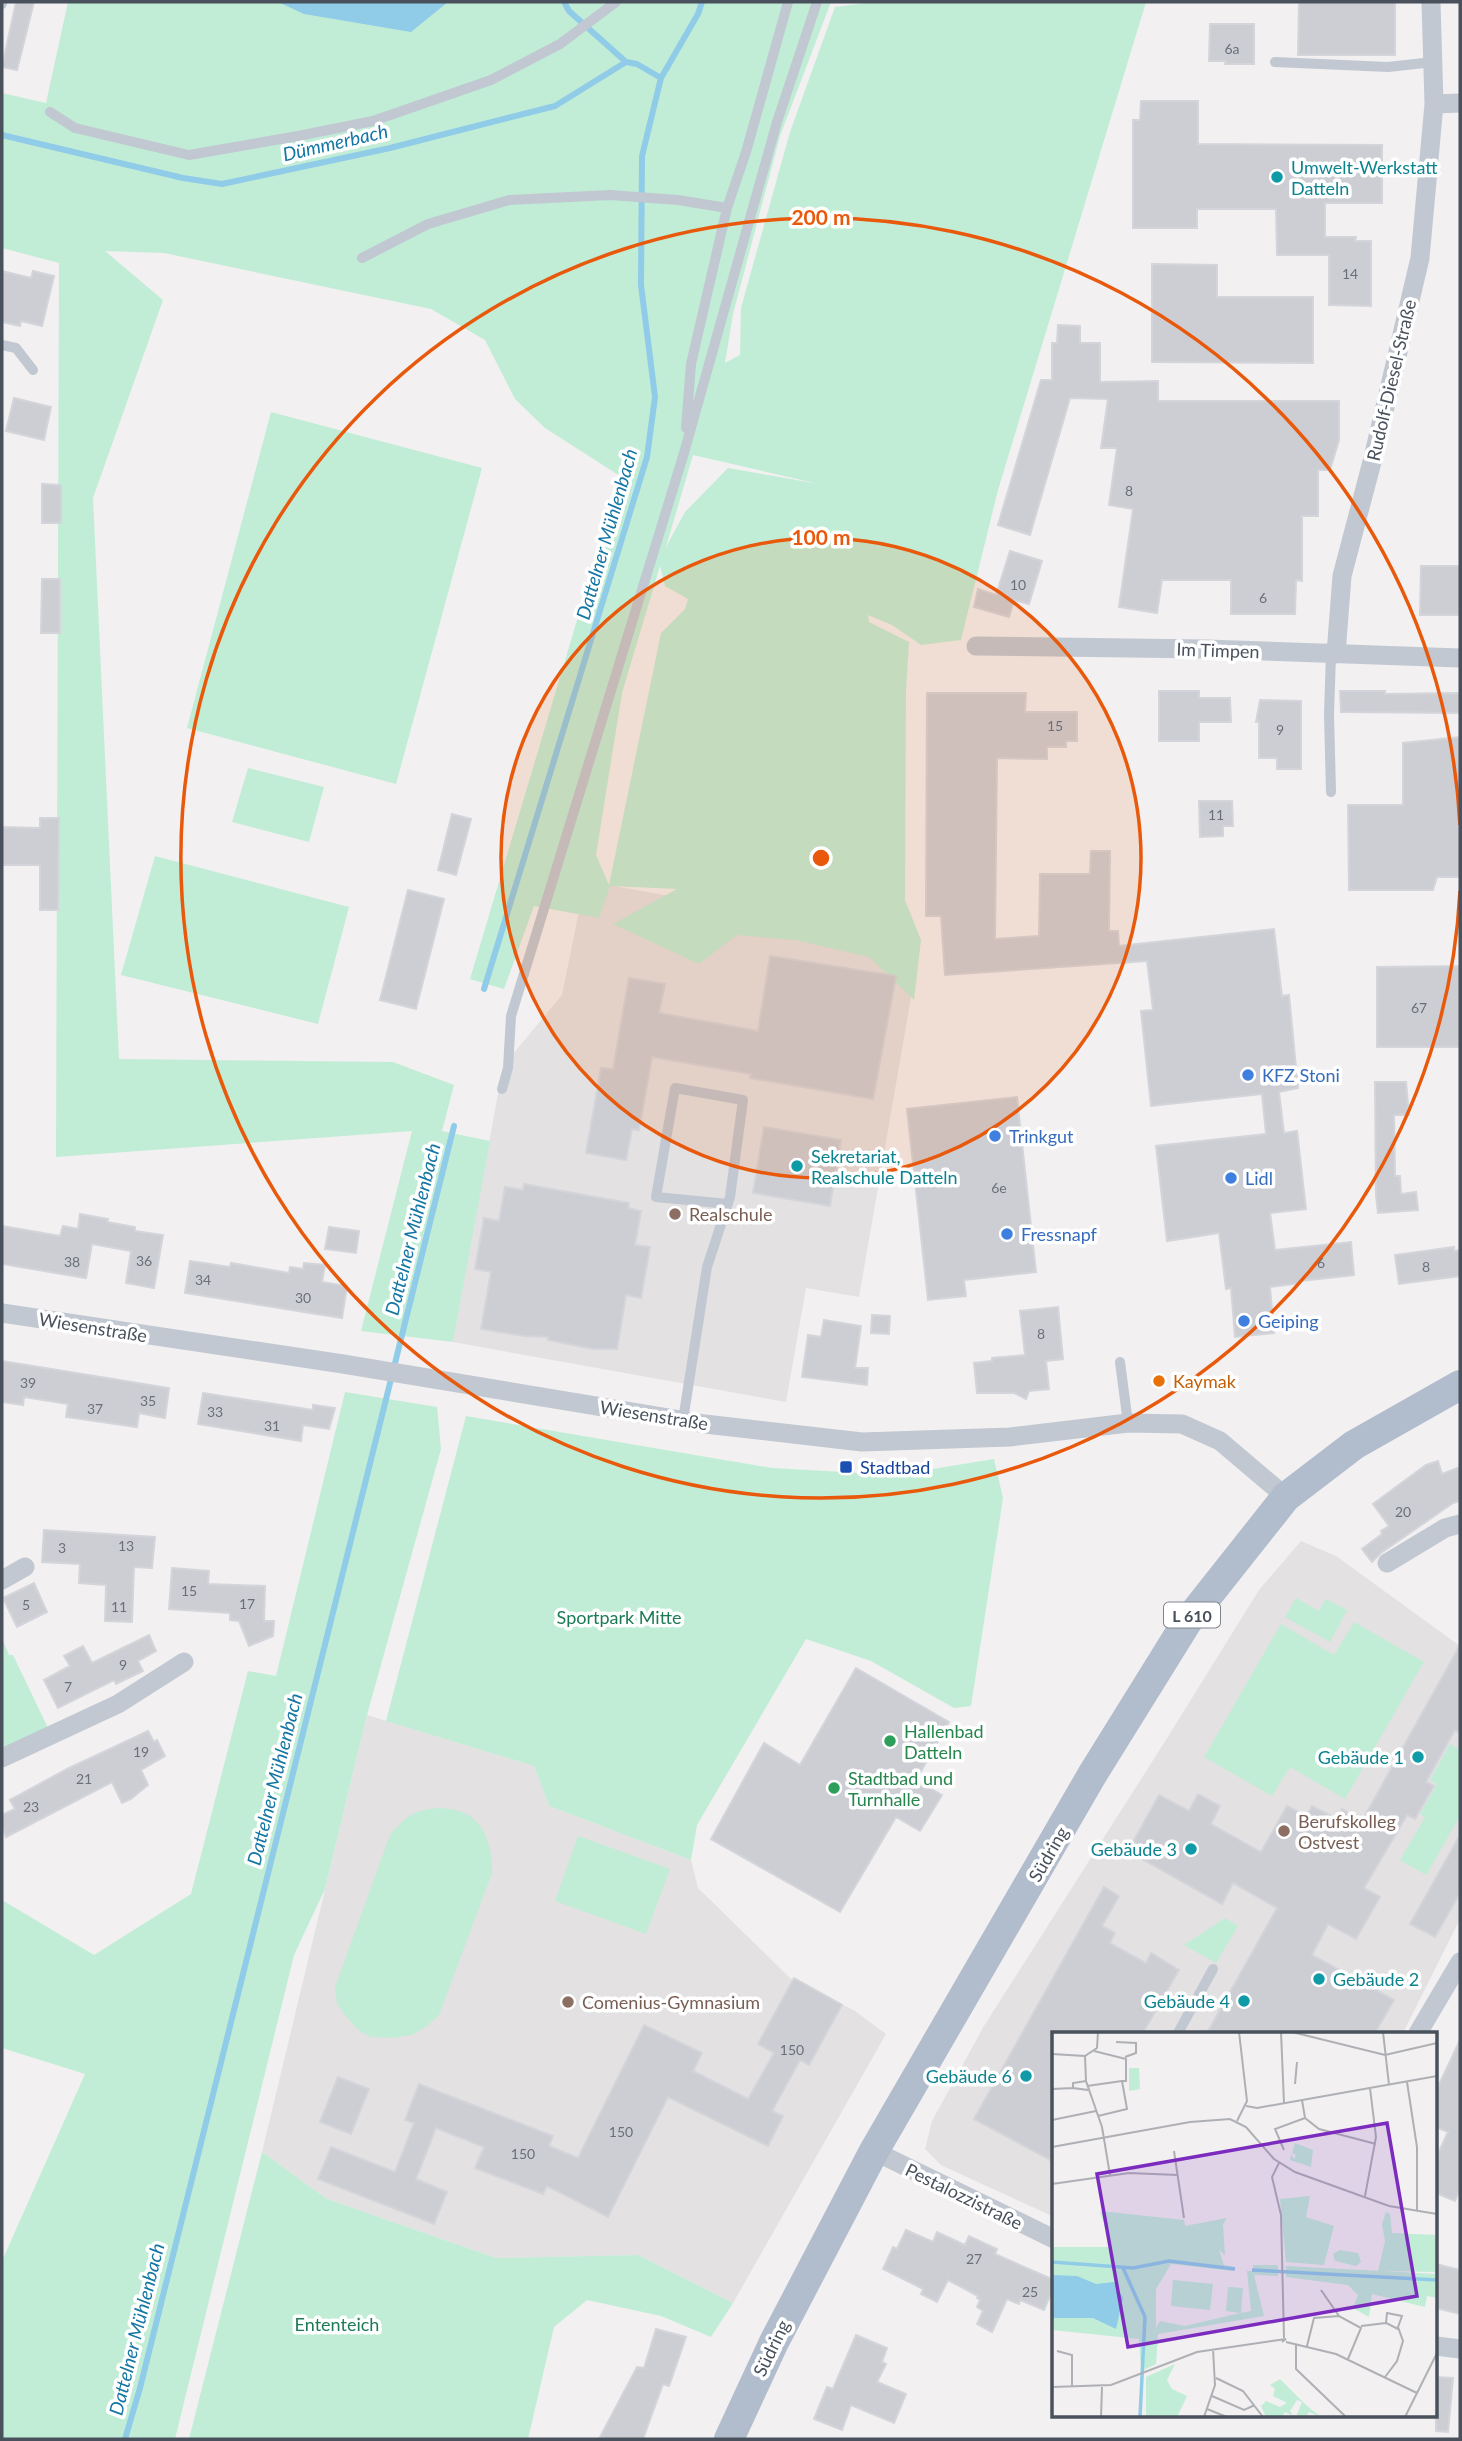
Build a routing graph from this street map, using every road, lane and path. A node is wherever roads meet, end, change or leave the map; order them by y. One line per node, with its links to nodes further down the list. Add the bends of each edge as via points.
1 (616, 2): 9 (lane, via 560,44 491,80 373,121 298,136 189,155 75,128)
2 (788, 2): 10 (lane)
3 (817, 2): 14 (lane, via 777,122)
4 (1431, 2): 6 (street, Rudolf-Diesel-Straße)
5 (1275, 62): 6 (lane, via 1388,66)
6 (1433, 62): 8 (street, Rudolf-Diesel-Straße)
7 (1460, 103): 8 (street)
8 (1434, 104): 16 (street, Rudolf-Diesel-Straße, via 1419,258 1342,576)
9 (50, 112)
10 (727, 208): 11 (lane, via 610,195 509,200 428,224); 14 (lane, via 691,364)
11 (362, 258)
12 (2, 345): 13 (lane, via 16,348)
13 (33, 370)
14 (684, 453): 19 (lane, via 511,1016)
15 (976, 646): 16 (street, Im Timpen)
16 (1333, 654): 17 (street, Im Timpen); 18 (lane)
17 (1460, 658)
18 (1331, 792)
19 (502, 1089)
20 (728, 1204): 20 (lane, via 743,1101 674,1088 656,1197); 24 (lane, via 707,1267)
21 (2, 1313): 24 (street, Wiesenstraße)
22 (1120, 1362): 25 (lane)
23 (1460, 1385): 26 (main road, Südring / L 610, via 1354,1445)
24 (683, 1420): 25 (street, Wiesenstraße, via 862,1441 1010,1437)
25 (1128, 1423): 26 (street, Wiesenstraße, via 1182,1424 1220,1441)
26 (1286, 1497): 37 (main road, Südring / L 610, via 1187,1622)
27 (1460, 1524): 28 (street, via 1445,1528)
28 (1387, 1563)
29 (25, 1567): 30 (street)
30 (2, 1580)
31 (184, 1662): 32 (street, via 118,1704)
32 (2, 1758)
33 (1460, 1962): 36 (street)
34 (1213, 1969): 35 (lane)
35 (1179, 2032)
36 (1419, 2032)
37 (874, 2151): 38 (street, Pestalozzistraße); 41 (main road, Südring / L 610, via 774,2342)
38 (1052, 2238)
39 (1438, 2346): 40 (street)
40 (1460, 2349)
41 (738, 2426): 42 (main road, Südring / L 610)
42 (729, 2439)

